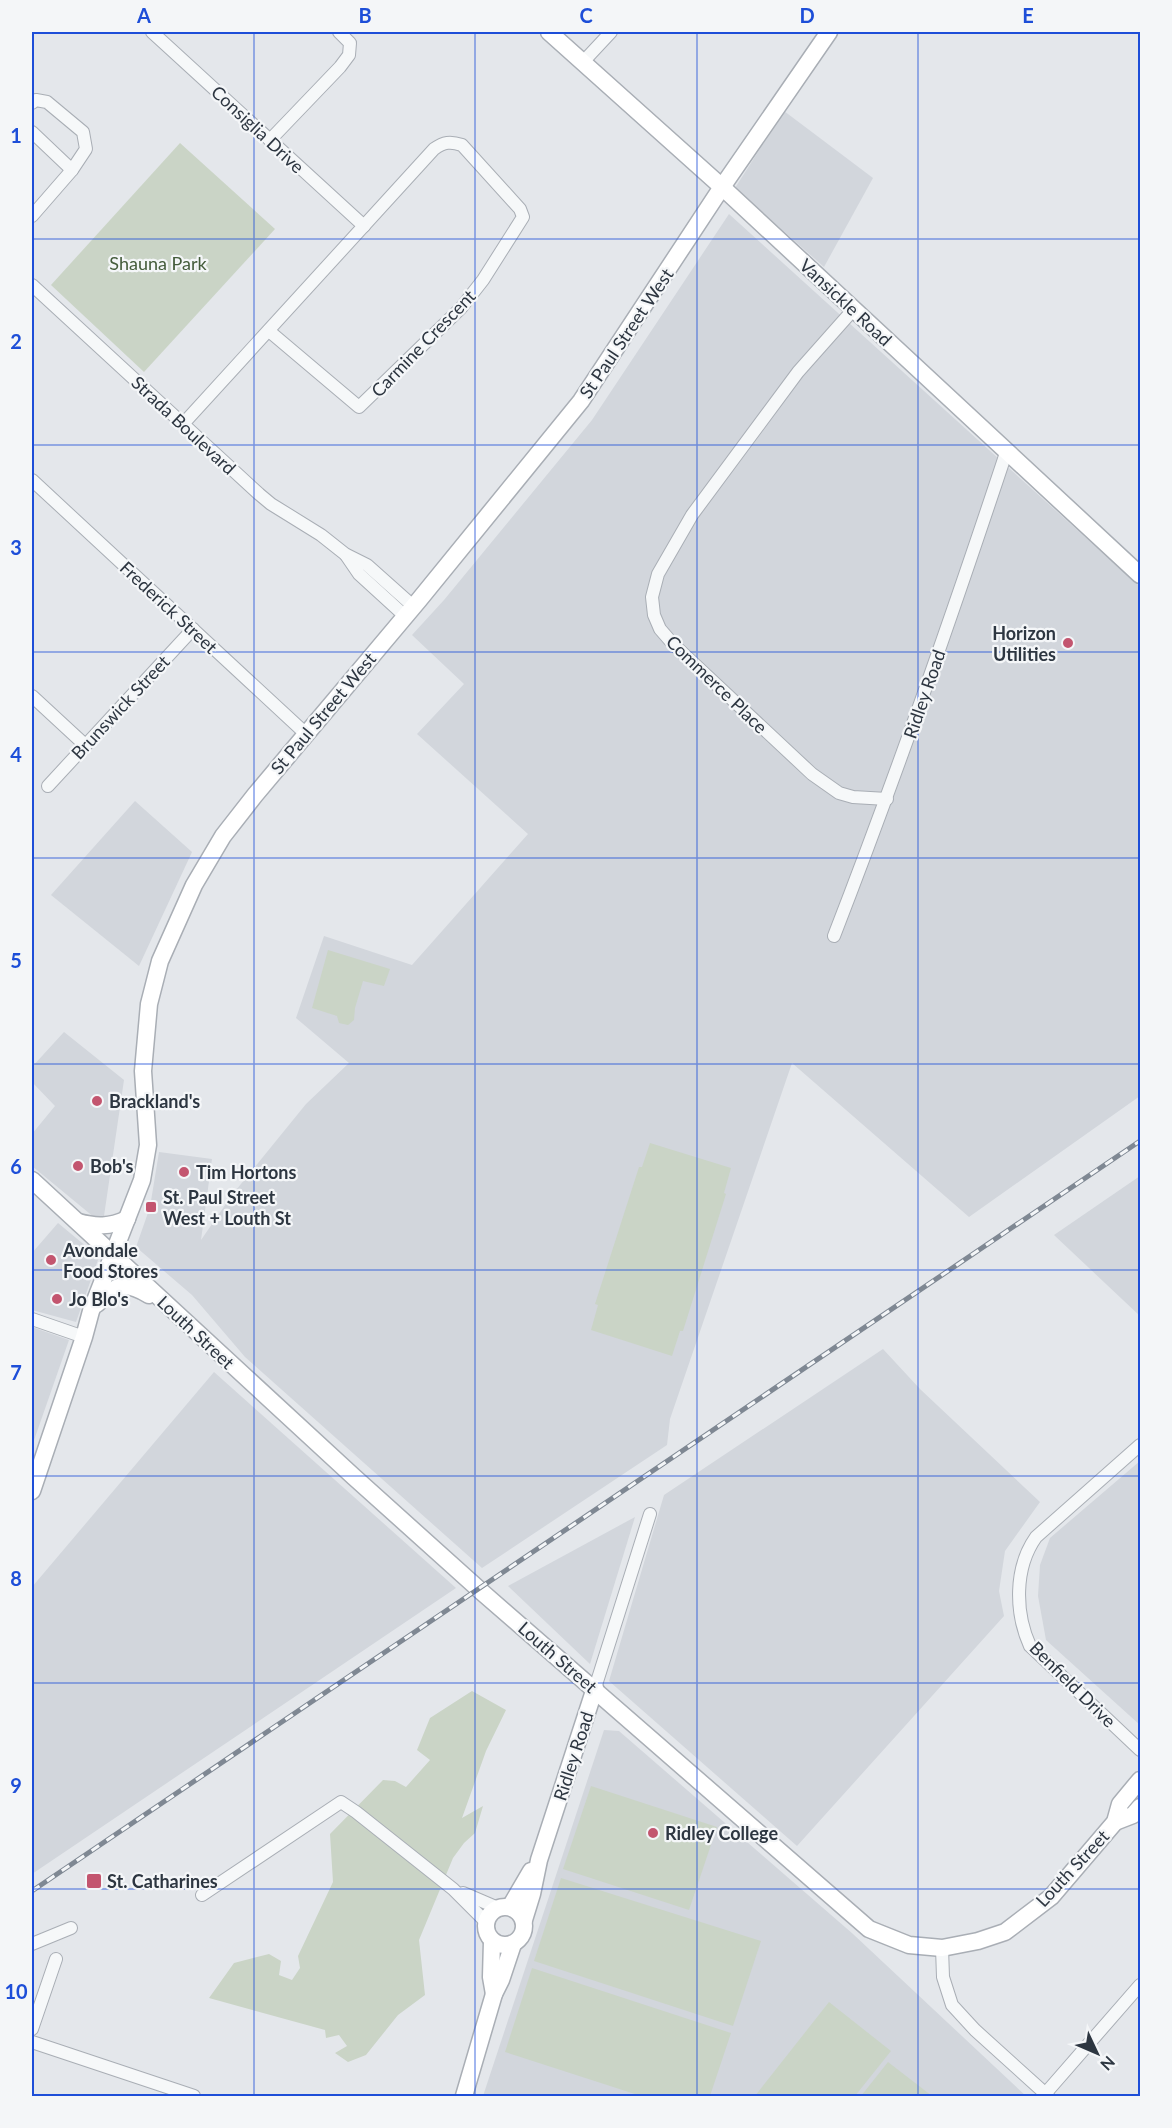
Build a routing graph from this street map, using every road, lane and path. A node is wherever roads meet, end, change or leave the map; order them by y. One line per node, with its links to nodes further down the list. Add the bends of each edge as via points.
1 (152, 32): 9 (street, Consiglia Drive)
2 (339, 32): 9 (street, via 350,43 349,55)
3 (549, 32): 6 (main road, Vansickle Road)
4 (611, 32): 6 (street)
5 (829, 32): 11 (main road, St Paul Street West)
6 (583, 62): 11 (main road, Vansickle Road)
7 (32, 103): 10 (street, via 47,102 83,132 86,149)
8 (32, 132): 10 (street)
9 (270, 140): 13 (street, Consiglia Drive)
10 (72, 170): 12 (street)
11 (722, 187): 15 (main road, Vansickle Road); 21 (main road, St Paul Street West, via 581,401)
12 (32, 216)
13 (364, 226): 16 (street, Carmine Crescent); 16 (street, Carmine Crescent, via 434,149 452,141 462,145 523,217 461,308 359,407)
14 (34, 291): 17 (street, Strada Boulevard)
15 (854, 310): 18 (main road, Vansickle Road); 27 (street, Commerce Place, via 798,372 692,515 658,574 652,597 660,629 673,644 812,774 839,793)
16 (269, 331): 17 (street, Carmine Crescent)
17 (183, 424): 21 (street, Strada Boulevard, via 271,504 367,565)
18 (1007, 450): 20 (main road, Vansickle Road); 27 (street, Ridley Road)
19 (32, 480): 22 (street, Frederick Street)
20 (1140, 575)
21 (409, 611): 24 (main road, St Paul Street West)
22 (193, 629): 24 (street, Frederick Street); 25 (street, Brunswick Street)
23 (32, 696): 25 (street)
24 (305, 733): 30 (main road, St Paul Street West, via 223,836 194,885 160,961 149,1004 143,1071 148,1145 142,1179)
25 (85, 745): 26 (street, Brunswick Street)
26 (48, 786)
27 (887, 799): 28 (street, Ridley Road)
28 (834, 936)
29 (32, 1180): 31 (main road, Louth Street)
30 (127, 1219): 31 (main road, via 108,1226); 32 (main road, St Paul Street West)
31 (78, 1221): 32 (main road, Louth Street)
32 (113, 1256): 33 (main road, Louth Street); 34 (main road, St Paul Street West)
33 (170, 1308): 34 (main road, via 133,1286 126,1286 107,1293); 40 (main road, Louth Street, via 354,1477)
34 (91, 1311): 36 (main road, St Paul Street West)
35 (32, 1319): 36 (street)
36 (84, 1337): 38 (main road, St Paul Street West)
37 (1140, 1445): 41 (street, Benfield Drive, via 1036,1538 1027,1551 1018,1593 1023,1631 1030,1646)
38 (32, 1491)
39 (650, 1514): 40 (street, Ridley Road)
40 (595, 1688): 45 (main road, Ridley Road); 55 (main road, Louth Street, via 869,1929 909,1945)
41 (1140, 1750)
42 (1140, 1780): 44 (main road, Louth Street, via 1120,1804)
43 (1140, 1807): 44 (main road, Louth Street, via 1133,1815)
44 (1115, 1822): 55 (main road, Louth Street, via 1051,1897 1005,1932)
45 (539, 1860): 48 (main road, Ridley Road); 49 (main road, Ridley Road)
46 (453, 1889): 47 (street, via 341,1802); 48 (street); 50 (street)
47 (202, 1895)
48 (504, 1908): 49 (main road, via 516,1910); 50 (main road)
49 (524, 1920): 54 (main road, via 524,1931)
50 (486, 1922): 52 (main road)
51 (70, 1928): 53 (street)
52 (492, 1941): 54 (main road, via 504,1946); 58 (main road)
53 (32, 1944)
54 (513, 1944): 58 (main road)
55 (942, 1948): 61 (street, via 943,1977 952,2005)
56 (56, 1959): 59 (street)
57 (1140, 1984): 61 (street)
58 (494, 1994): 63 (main road)
59 (32, 2029)
60 (32, 2042): 62 (street)
61 (1046, 2095)
62 (190, 2096)
63 (464, 2097)

